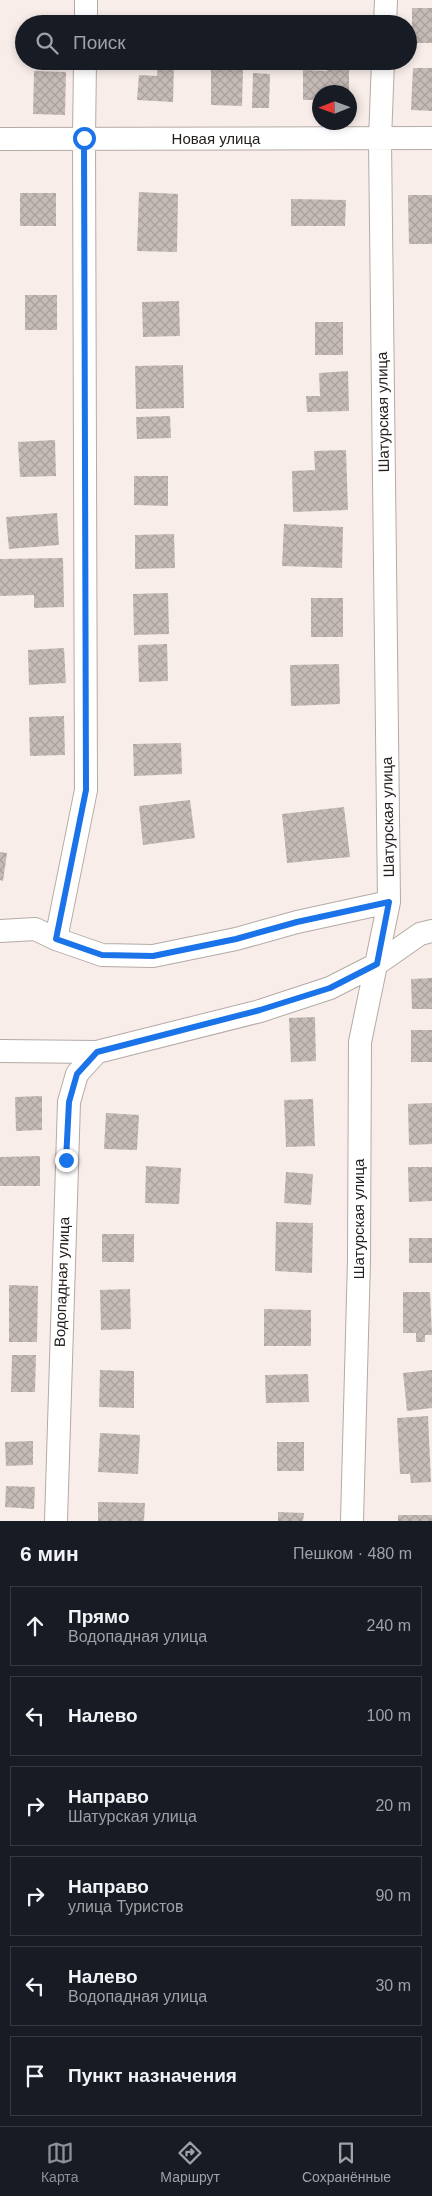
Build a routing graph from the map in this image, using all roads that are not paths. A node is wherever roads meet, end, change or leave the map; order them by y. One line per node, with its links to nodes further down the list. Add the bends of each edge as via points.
1 (86, 0): 3 (street)
2 (386, 0): 4 (street)
3 (86, 15)
4 (385, 15)
5 (85, 70): 7 (street)
6 (383, 70): 10 (street, Шатурская улица)
7 (84, 138): 9 (street, Новая улица); 10 (street, Новая улица); 14 (street, via 86,790)
8 (432, 138): 10 (street, Новая улица)
9 (0, 139)
10 (380, 140): 11 (street, Шатурская улица)
11 (389, 902): 14 (street, via 153,956 102,955); 15 (street, Шатурская улица)
12 (0, 931): 14 (street, via 35,929)
13 (432, 931): 15 (street, via 420,934)
14 (56, 939)
15 (377, 964): 17 (street, via 330,988 260,1010); 19 (street, Шатурская улица, via 360,1042 359,1260)
16 (0, 1050): 17 (street)
17 (97, 1052): 18 (street, Водопадная улица, via 77,1074 69,1102)
18 (56, 1521)
19 (352, 1521)

